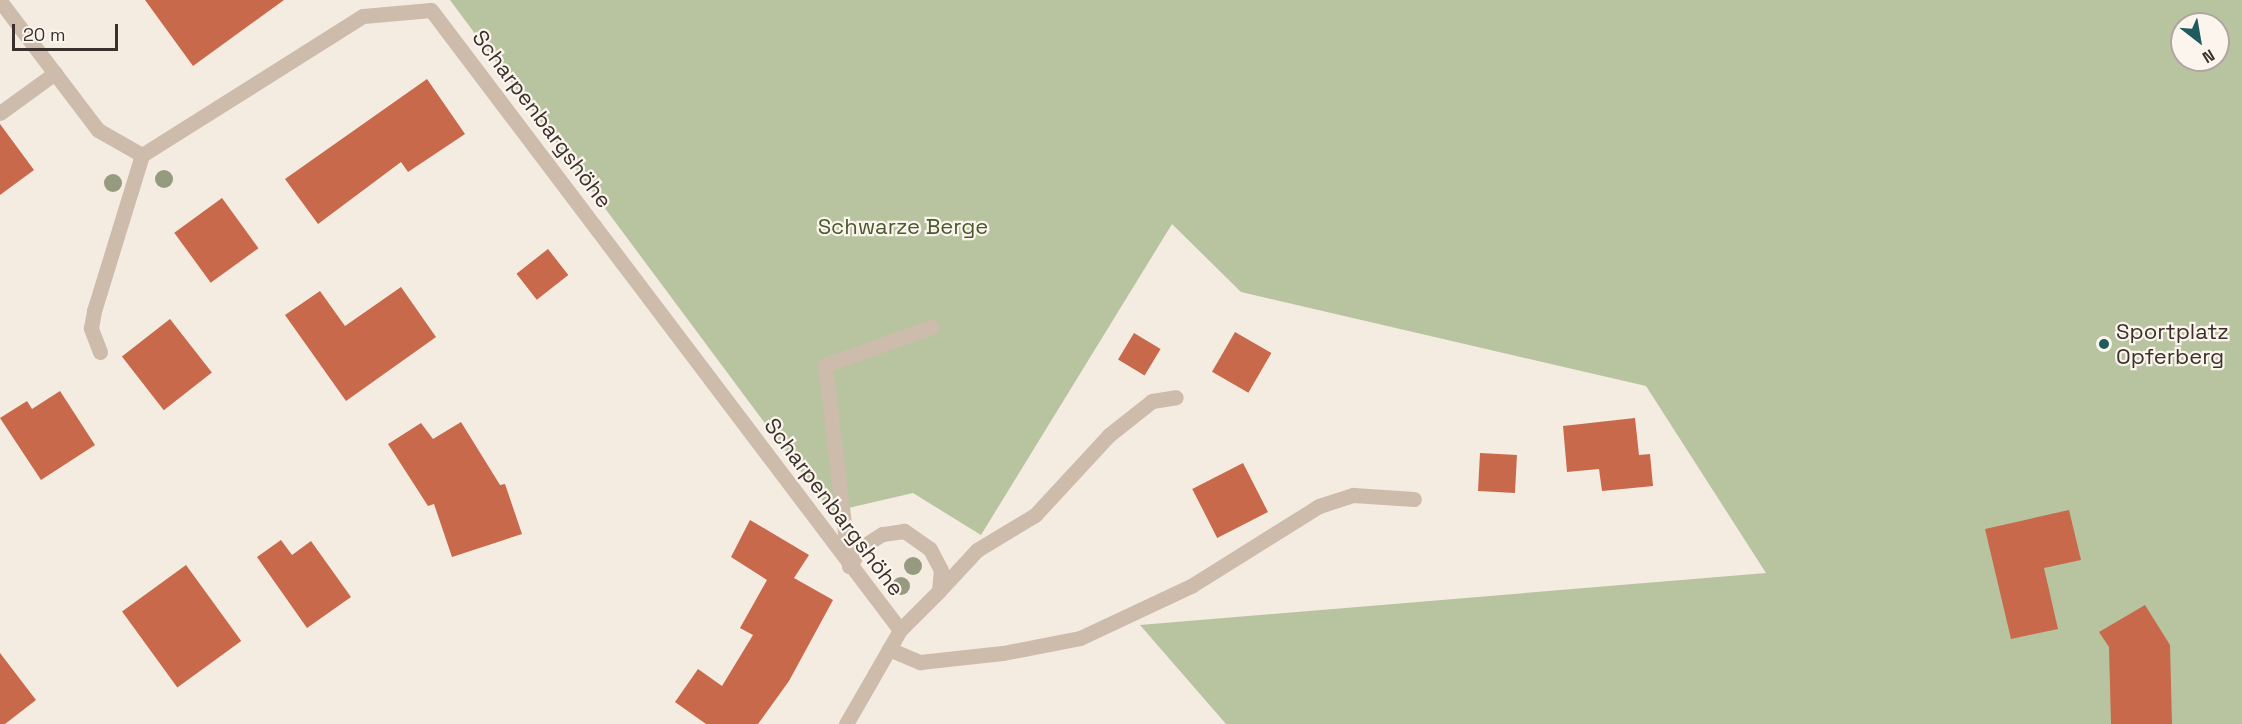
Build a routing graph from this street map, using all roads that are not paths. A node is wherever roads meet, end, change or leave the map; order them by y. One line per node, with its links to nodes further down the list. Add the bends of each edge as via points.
1 (0, 1): 2 (street)
2 (55, 73): 3 (street); 4 (street, via 98,130)
3 (0, 113)
4 (142, 155): 6 (street, via 94,311 91,328); 9 (street, Scharpenbargshöhe, via 363,16 432,10)
5 (931, 327): 9 (street, via 825,365)
6 (100, 352)
7 (1176, 397): 10 (street, via 1152,401 1109,435 1035,515 977,550)
8 (1414, 498): 12 (street, via 1353,495 1319,506 1191,586 1080,638 1004,653 920,662)
9 (849, 566): 10 (street, via 862,547 882,534 904,531 930,549 941,570); 11 (street, Scharpenbargshöhe)
10 (939, 591): 11 (street)
11 (900, 630): 12 (street)
12 (889, 649): 13 (street)
13 (846, 724)

